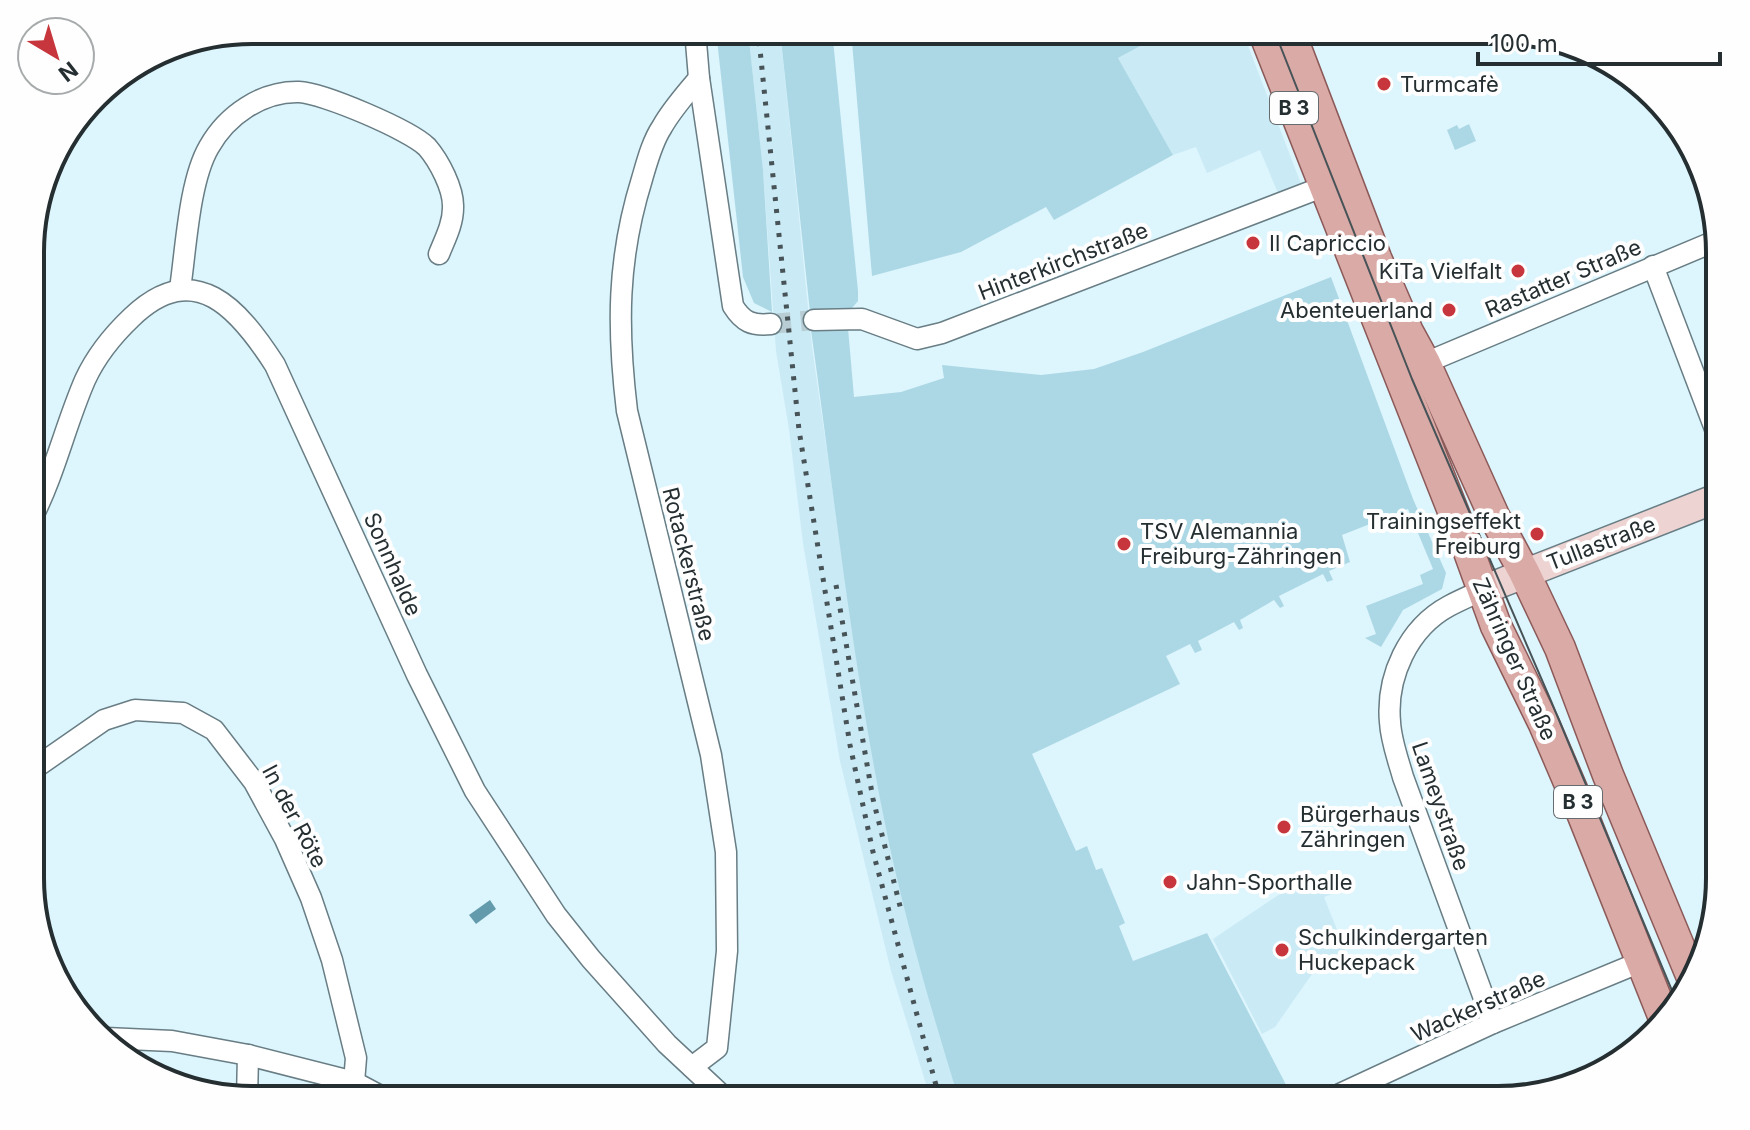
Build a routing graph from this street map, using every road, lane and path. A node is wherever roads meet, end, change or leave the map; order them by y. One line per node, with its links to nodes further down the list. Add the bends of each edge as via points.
1 (696, 44): 4 (street)
2 (1269, 44): 5 (main road, Zähringer Straße / B 3)
3 (1294, 44): 12 (main road, Zähringer Straße, via 1376,258)
4 (699, 78): 11 (street, via 733,306 748,324); 25 (street, Rotackerstraße, via 660,129 648,158 619,300 627,411 711,755 726,852 727,951 717,1048)
5 (1325, 186): 10 (street, Hinterkirchstraße, via 942,333 917,339 862,319); 17 (main road, Zähringer Straße / B 3)
6 (1706, 245): 8 (street, Rastatter Straße)
7 (439, 254): 9 (street, via 454,205 440,167 425,146 322,96 278,94 230,119 209,147 197,179)
8 (1653, 266): 12 (street, Rastatter Straße); 13 (street)
9 (180, 289): 14 (street, via 140,309 97,358); 25 (street, Sonnhalde, via 219,299 254,333 275,365 475,791 556,915 628,1002)
10 (814, 320)
11 (771, 324)
12 (1425, 363): 16 (main road, Zähringer Straße)
13 (1706, 405)
14 (44, 495)
15 (1706, 502): 16 (street, Tullastraße)
16 (1524, 572): 17 (street, Tullastraße); 20 (main road, Zähringer Straße, via 1560,648)
17 (1483, 590): 19 (main road, Zähringer Straße / B 3); 22 (street, Lameystraße, via 1448,606 1407,644 1389,713 1403,777)
18 (44, 762): 26 (street, In der Röte, via 104,720 135,710 183,713 214,730 254,782 311,898 356,1058)
19 (1643, 961): 21 (main road, Zähringer Straße / B 3); 22 (street, Wackerstraße)
20 (1687, 965)
21 (1660, 1007)
22 (1493, 1023): 30 (street, Wackerstraße)
23 (121, 1039): 24 (street)
24 (248, 1055): 26 (street); 27 (street)
25 (692, 1067): 29 (street, Sonnhalde)
26 (354, 1082): 28 (street)
27 (247, 1086)
28 (362, 1086)
29 (712, 1086)
30 (1357, 1086)

